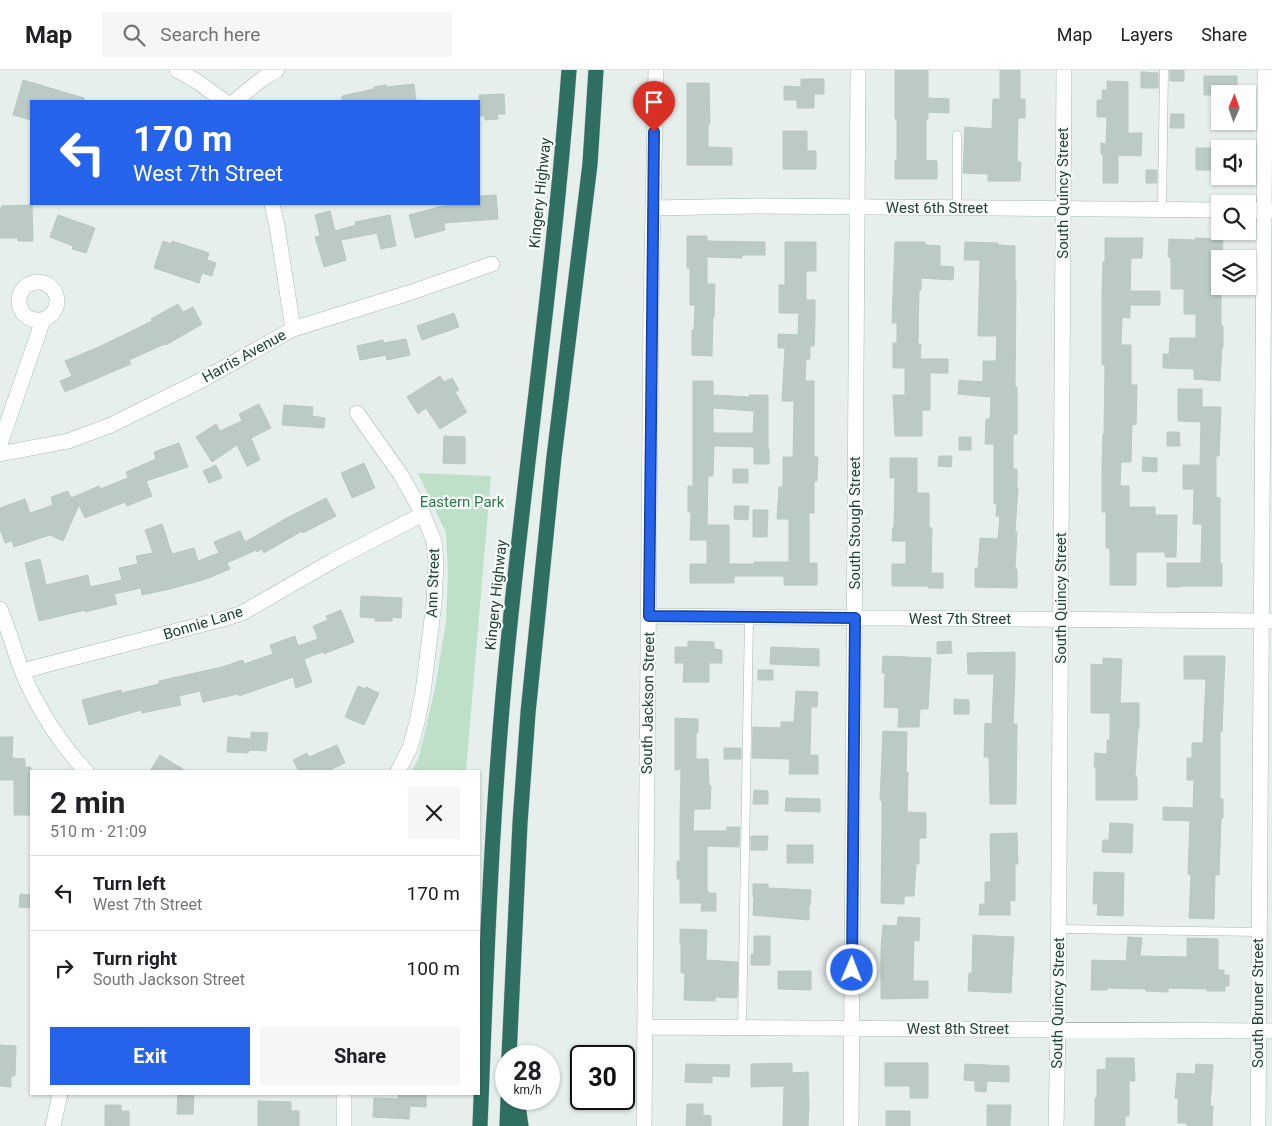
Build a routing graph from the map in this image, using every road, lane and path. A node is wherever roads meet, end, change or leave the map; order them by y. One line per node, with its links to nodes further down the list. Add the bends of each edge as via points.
1 (177, 70): 10 (street)
2 (278, 70): 11 (street)
3 (569, 70): 51 (highway, Kingery Highway, via 562,162 505,674 488,928)
4 (596, 70): 44 (highway, via 590,164 554,458 528,713)
5 (656, 70): 15 (street, South Jackson Street)
6 (858, 70): 14 (street, South Stough Street)
7 (1064, 70): 17 (street, South Quincy Street)
8 (1164, 70): 18 (lane)
9 (1265, 70): 20 (street, South Bruner Street)
10 (223, 100)
11 (236, 100)
12 (957, 135): 16 (lane)
13 (272, 205): 23 (street)
14 (857, 207): 15 (street, West 6th Street); 16 (street, West 6th Street); 31 (street, South Stough Street)
15 (653, 208): 29 (street, South Jackson Street)
16 (957, 208): 17 (street, West 6th Street)
17 (1063, 208): 18 (street, West 6th Street); 32 (street, South Quincy Street)
18 (1162, 209): 19 (street, West 6th Street)
19 (1211, 210)
20 (1268, 210): 33 (street, South Bruner Street)
21 (492, 264): 23 (street, Harris Avenue)
22 (43, 320): 25 (street)
23 (293, 329): 26 (street, Harris Avenue, via 111,426 68,441)
24 (357, 413): 27 (street, Ann Street, via 401,475)
25 (0, 444)
26 (0, 454)
27 (423, 514): 34 (street, Bonnie Lane, via 227,618); 36 (street, Ann Street, via 434,541 434,603 417,722 410,748)
28 (0, 610): 34 (street)
29 (649, 616): 30 (street, West 7th Street); 39 (street, South Jackson Street)
30 (750, 617): 31 (street, West 7th Street); 40 (lane)
31 (855, 618): 32 (street, West 7th Street); 41 (street, South Stough Street)
32 (1061, 619): 33 (street, West 7th Street); 37 (street, South Quincy Street)
33 (1266, 621): 38 (street, South Bruner Street)
34 (22, 670): 35 (street, via 48,721)
35 (85, 770)
36 (399, 770)
37 (1058, 929): 38 (lane); 42 (street, South Quincy Street)
38 (1259, 932): 43 (street, South Bruner Street)
39 (645, 1027): 40 (street, West 8th Street); 54 (street, South Jackson Street)
40 (742, 1028): 41 (street, West 8th Street)
41 (852, 1029): 42 (street, West 8th Street); 55 (street, South Stough Street)
42 (1058, 1030): 43 (street, West 8th Street); 56 (street, South Quincy Street)
43 (1265, 1031): 57 (street, South Bruner Street)
44 (510, 1045)
45 (60, 1095): 49 (street)
46 (344, 1095): 50 (street)
47 (508, 1110): 52 (highway)
48 (519, 1110): 53 (highway)
49 (53, 1126)
50 (344, 1126)
51 (480, 1126)
52 (507, 1126)
53 (521, 1126)
54 (644, 1126)
55 (851, 1126)
56 (1056, 1126)
57 (1258, 1126)

